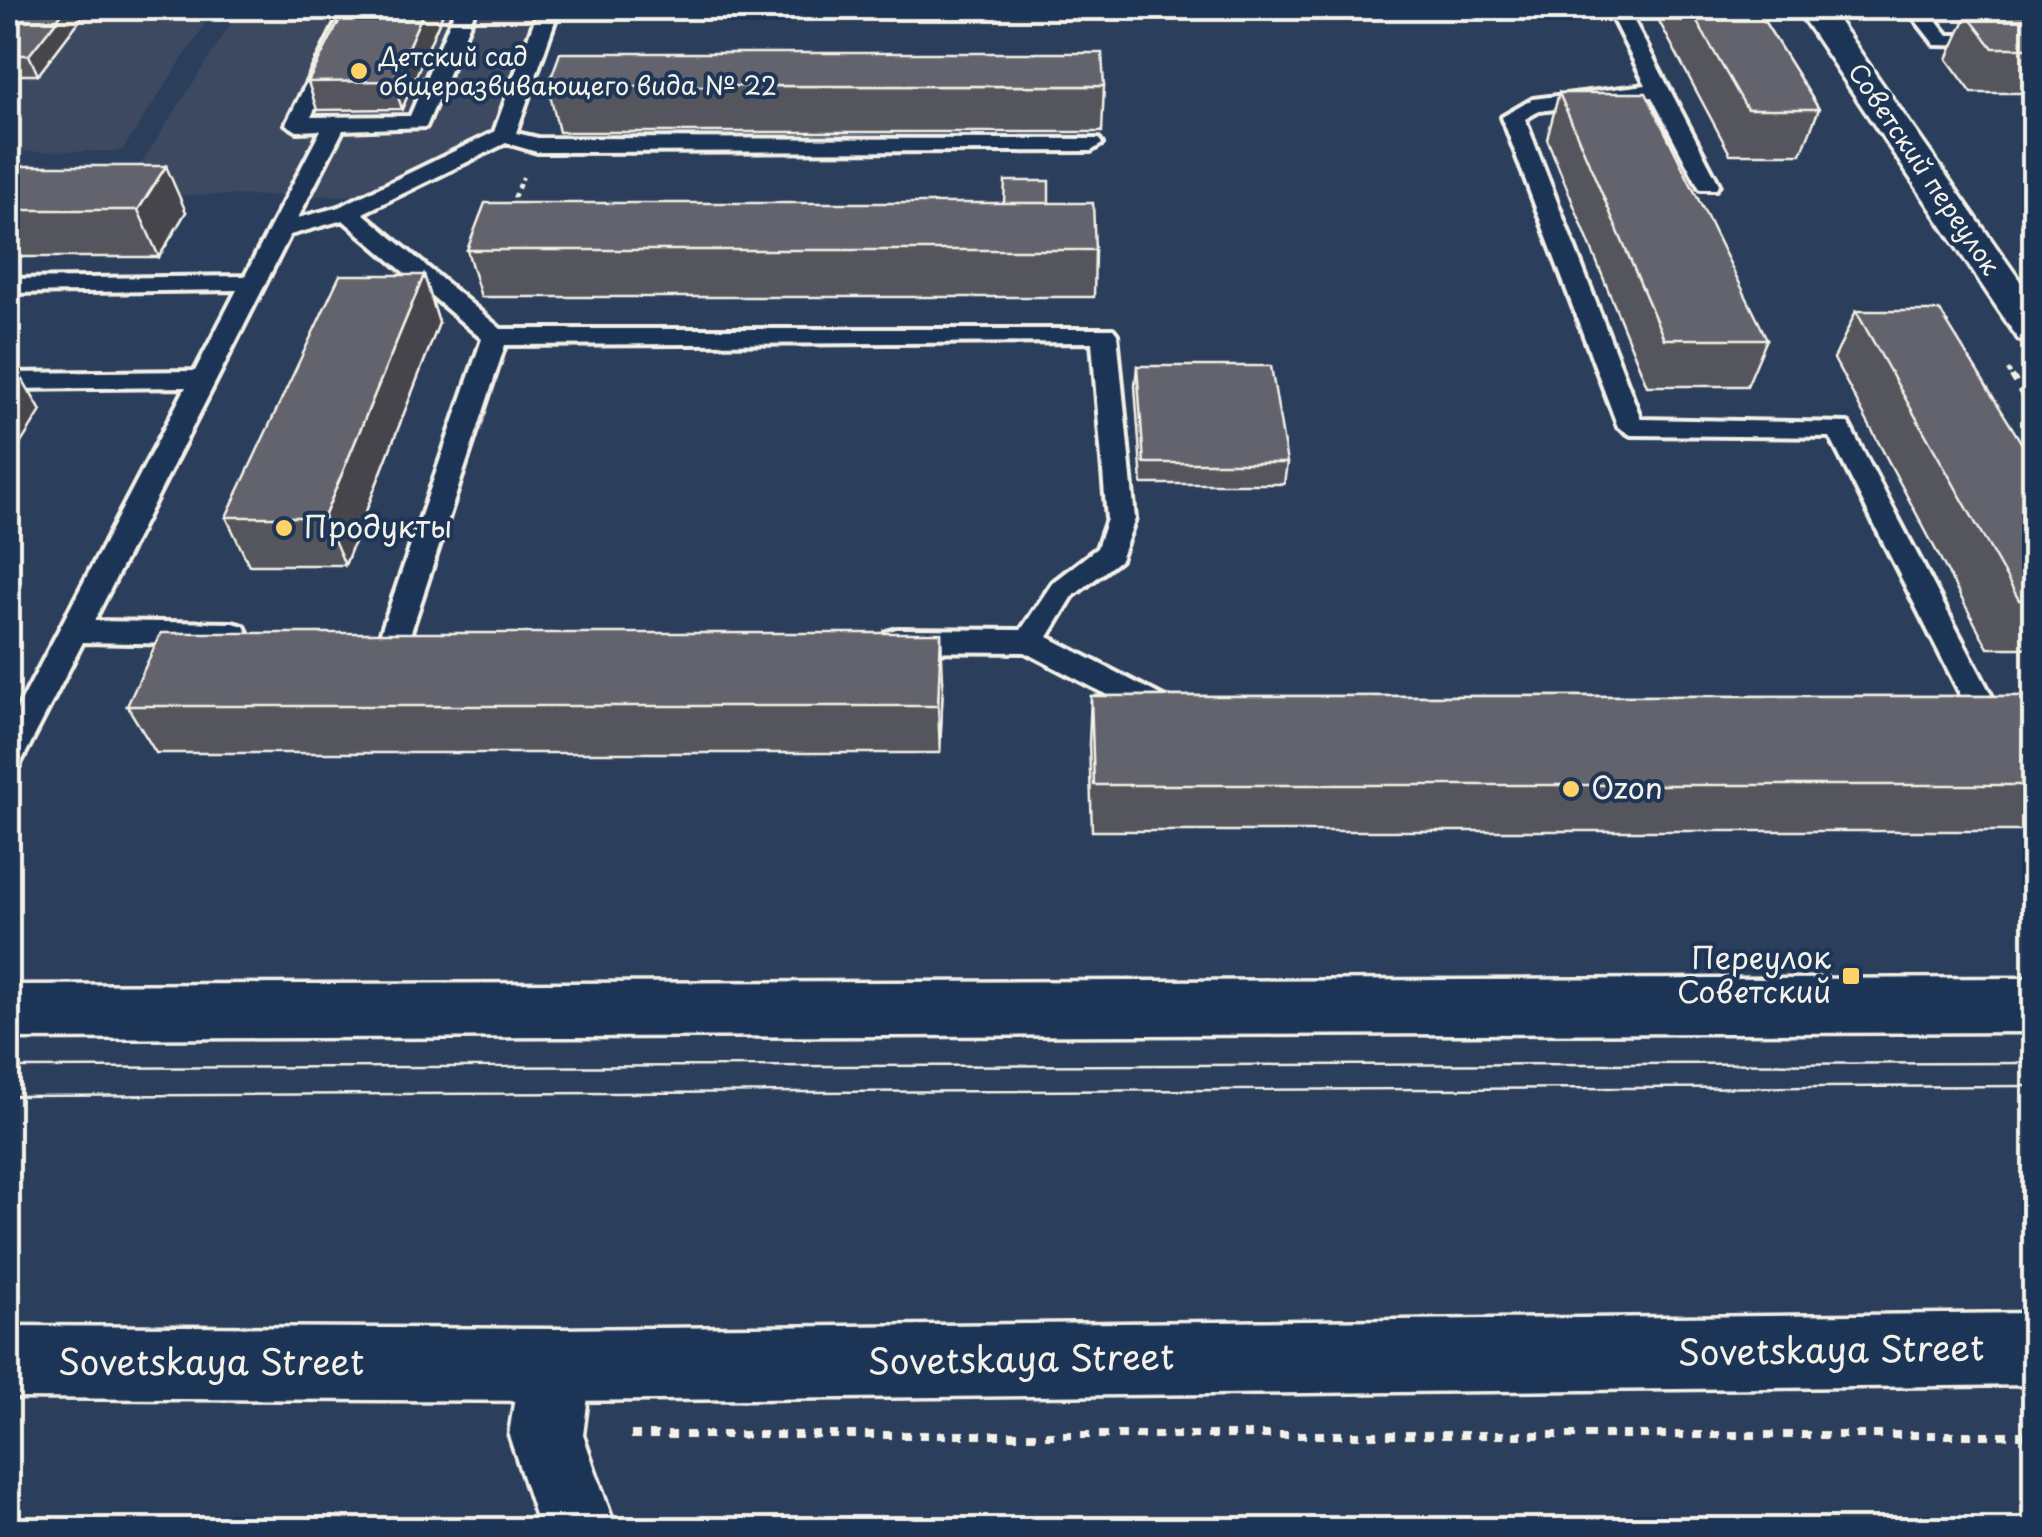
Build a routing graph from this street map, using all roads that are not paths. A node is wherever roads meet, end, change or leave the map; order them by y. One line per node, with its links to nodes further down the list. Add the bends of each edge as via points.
1 (354, 8): 10 (lane, via 297,124)
2 (466, 8): 10 (lane, via 418,122)
3 (548, 8): 4 (lane); 11 (lane)
4 (649, 8)
5 (1617, 8): 9 (lane)
6 (1813, 8): 18 (main road, Советский переулок)
7 (1916, 8): 8 (lane, via 1942,41)
8 (2034, 41)
9 (1657, 90): 13 (lane); 29 (lane, via 1533,105 1513,116 1631,427 1839,429 2005,725)
10 (336, 124): 15 (lane)
11 (504, 136): 12 (lane, via 537,145); 14 (lane)
12 (1090, 144)
13 (1708, 184)
14 (347, 212): 15 (lane); 19 (lane)
15 (280, 232): 16 (lane)
16 (252, 283): 17 (lane); 20 (lane)
17 (8, 286)
18 (2028, 312)
19 (495, 337): 25 (lane); 28 (lane, via 1104,334 1122,519 1110,552 1063,590)
20 (202, 379): 21 (lane); 22 (lane)
21 (8, 381)
22 (72, 631): 23 (lane); 31 (lane)
23 (262, 635)
24 (356, 637): 25 (lane)
25 (394, 638): 26 (lane)
26 (434, 638)
27 (871, 640): 28 (lane)
28 (1030, 640): 30 (lane, via 1192,726)
29 (1951, 725)
30 (1212, 726)
31 (8, 757)
32 (2034, 1005): 33 (main road)
33 (8, 1012)
34 (2034, 1349): 36 (main road, Sovetskaya Street)
35 (8, 1362): 36 (main road, Sovetskaya Street)
36 (556, 1365): 37 (main road, via 546,1435)
37 (578, 1530)

